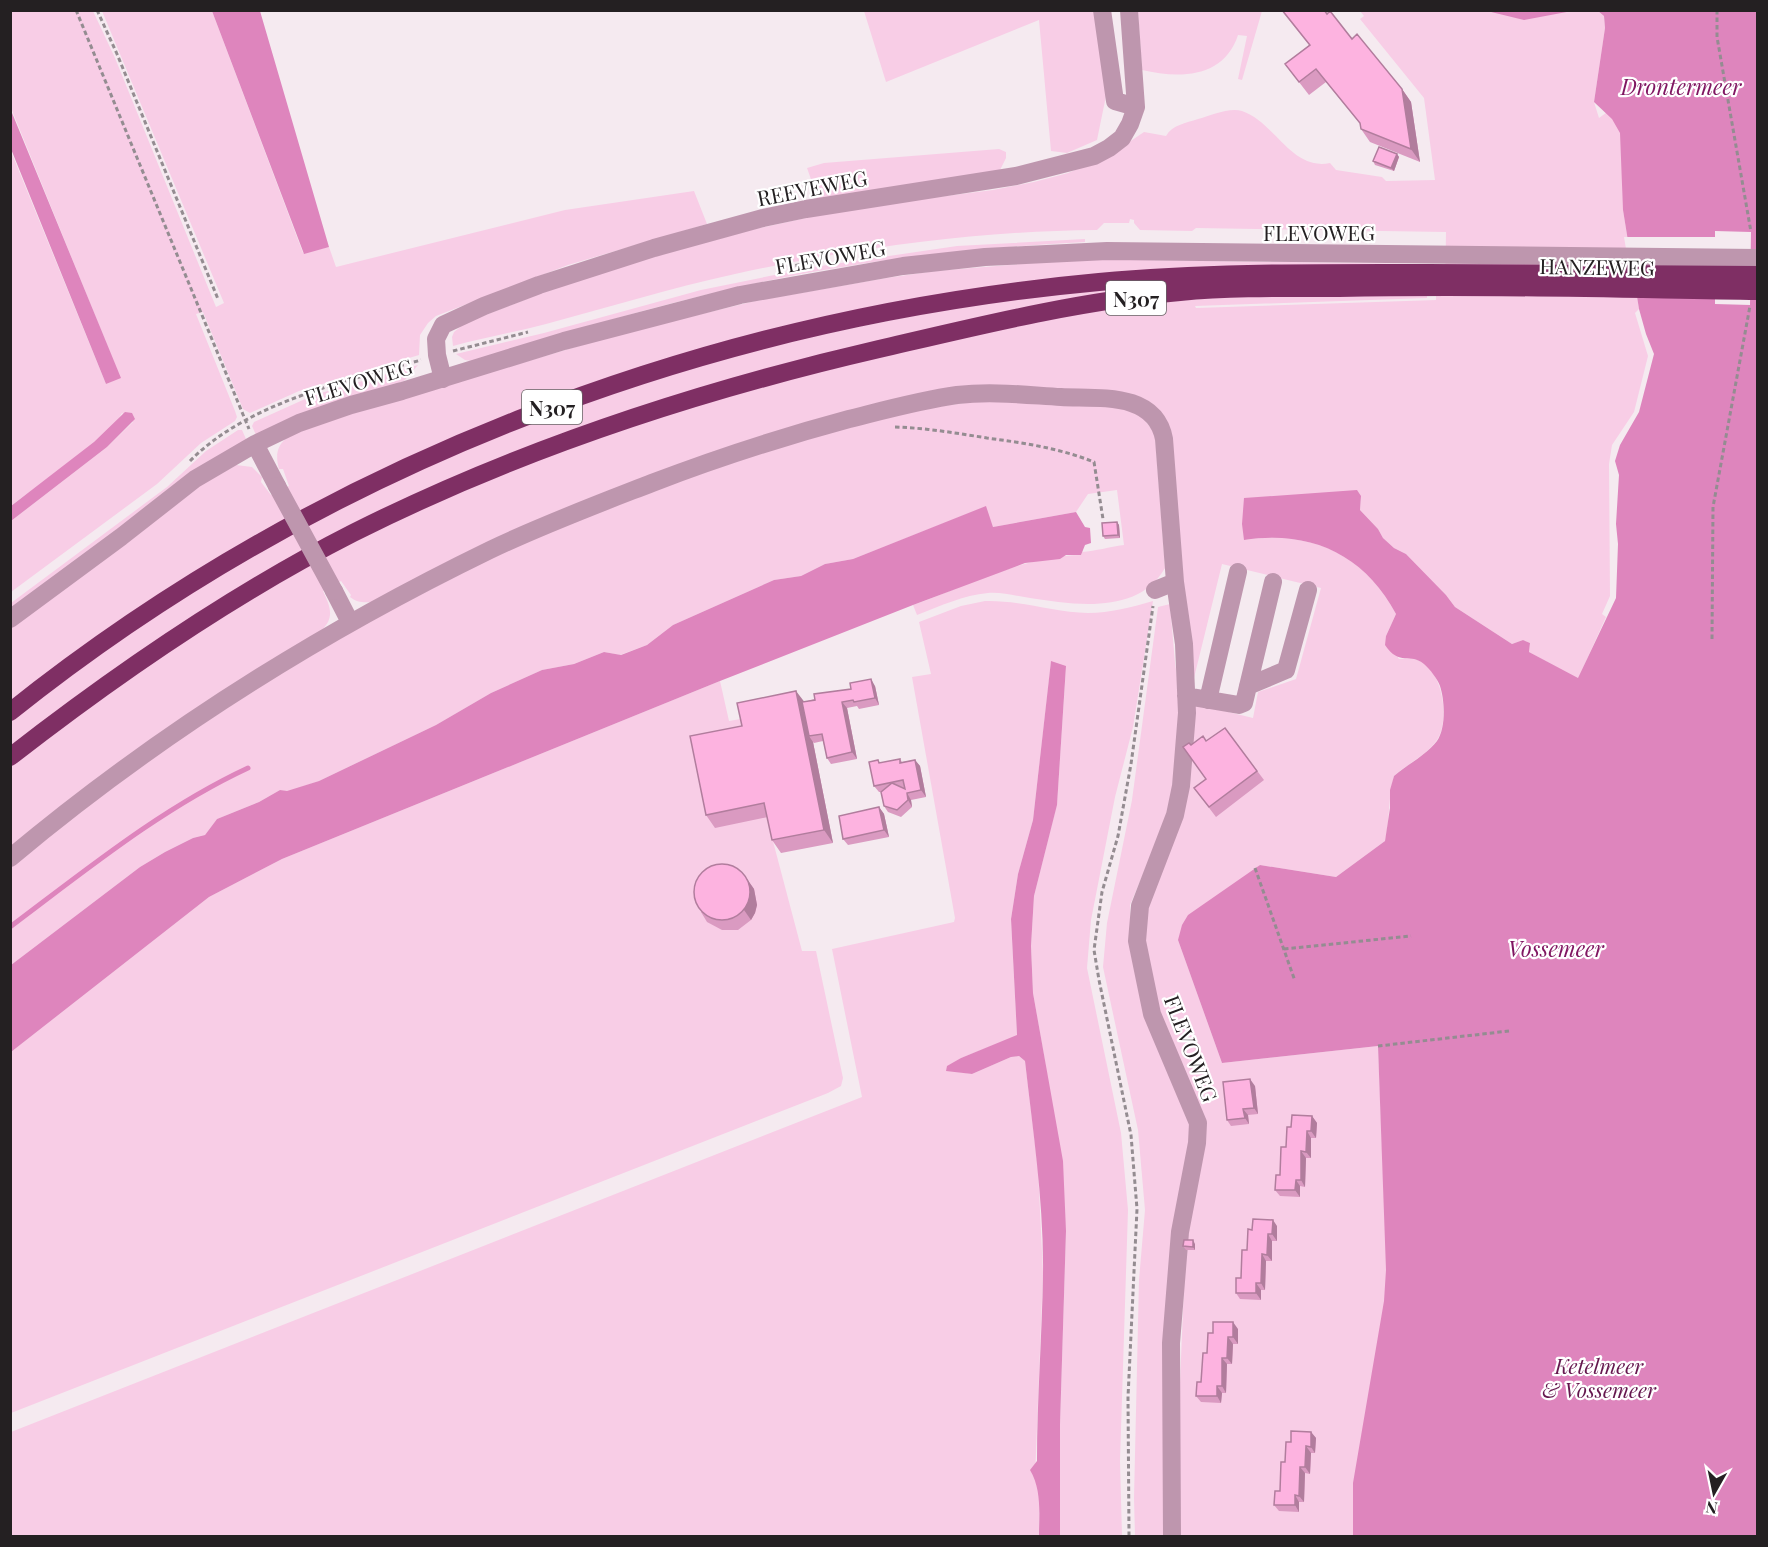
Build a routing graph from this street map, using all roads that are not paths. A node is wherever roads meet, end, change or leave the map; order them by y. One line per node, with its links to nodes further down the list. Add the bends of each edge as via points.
1 (1102, 10): 3 (street, via 1115,101)
2 (1129, 10): 3 (street, REEVEWEG)
3 (1136, 107): 8 (street, REEVEWEG, via 1122,138 1094,156 1016,176 806,209 724,228 592,267 484,306 443,325 438,332 436,347)
4 (1758, 258): 5 (street, HANZEWEG)
5 (1436, 272): 6 (highway, HANZEWEG / N307); 7 (highway, HANZEWEG / N307); 8 (street, FLEVOWEG, via 1107,251 985,257 740,295 564,341); 20 (highway, FLEVOWEG / N307, via 1222,274 1012,291 862,316 640,376 500,426 320,511 157,607 51,679); 21 (highway, N307, via 1180,292 1071,307 842,357 642,414 508,462 349,535 175,638)
6 (1758, 275)
7 (1754, 298)
8 (443, 379): 9 (street, FLEVOWEG, via 324,414)
9 (255, 444): 15 (street, FLEVOWEG, via 195,479); 16 (street, bridge)
10 (1238, 572): 19 (street)
11 (1175, 582): 13 (street); 16 (street, FLEVOWEG, via 1164,439 1154,416 1130,401 991,393 889,409 714,459 492,549); 18 (street, FLEVOWEG, via 1184,644)
12 (1273, 582): 17 (street)
13 (1155, 590)
14 (1308, 590): 17 (street, via 1286,670)
15 (10, 619)
16 (350, 622): 22 (street, FLEVOWEG, via 242,687 126,765)
17 (1248, 686): 19 (street, via 1244,703 1239,705)
18 (1186, 696): 19 (street); 23 (street, FLEVOWEG, via 1176,815 1140,906 1137,941 1152,1014 1198,1123 1180,1232 1172,1333)
19 (1208, 700)
20 (10, 712)
21 (10, 757)
22 (10, 858)
23 (1172, 1536)

